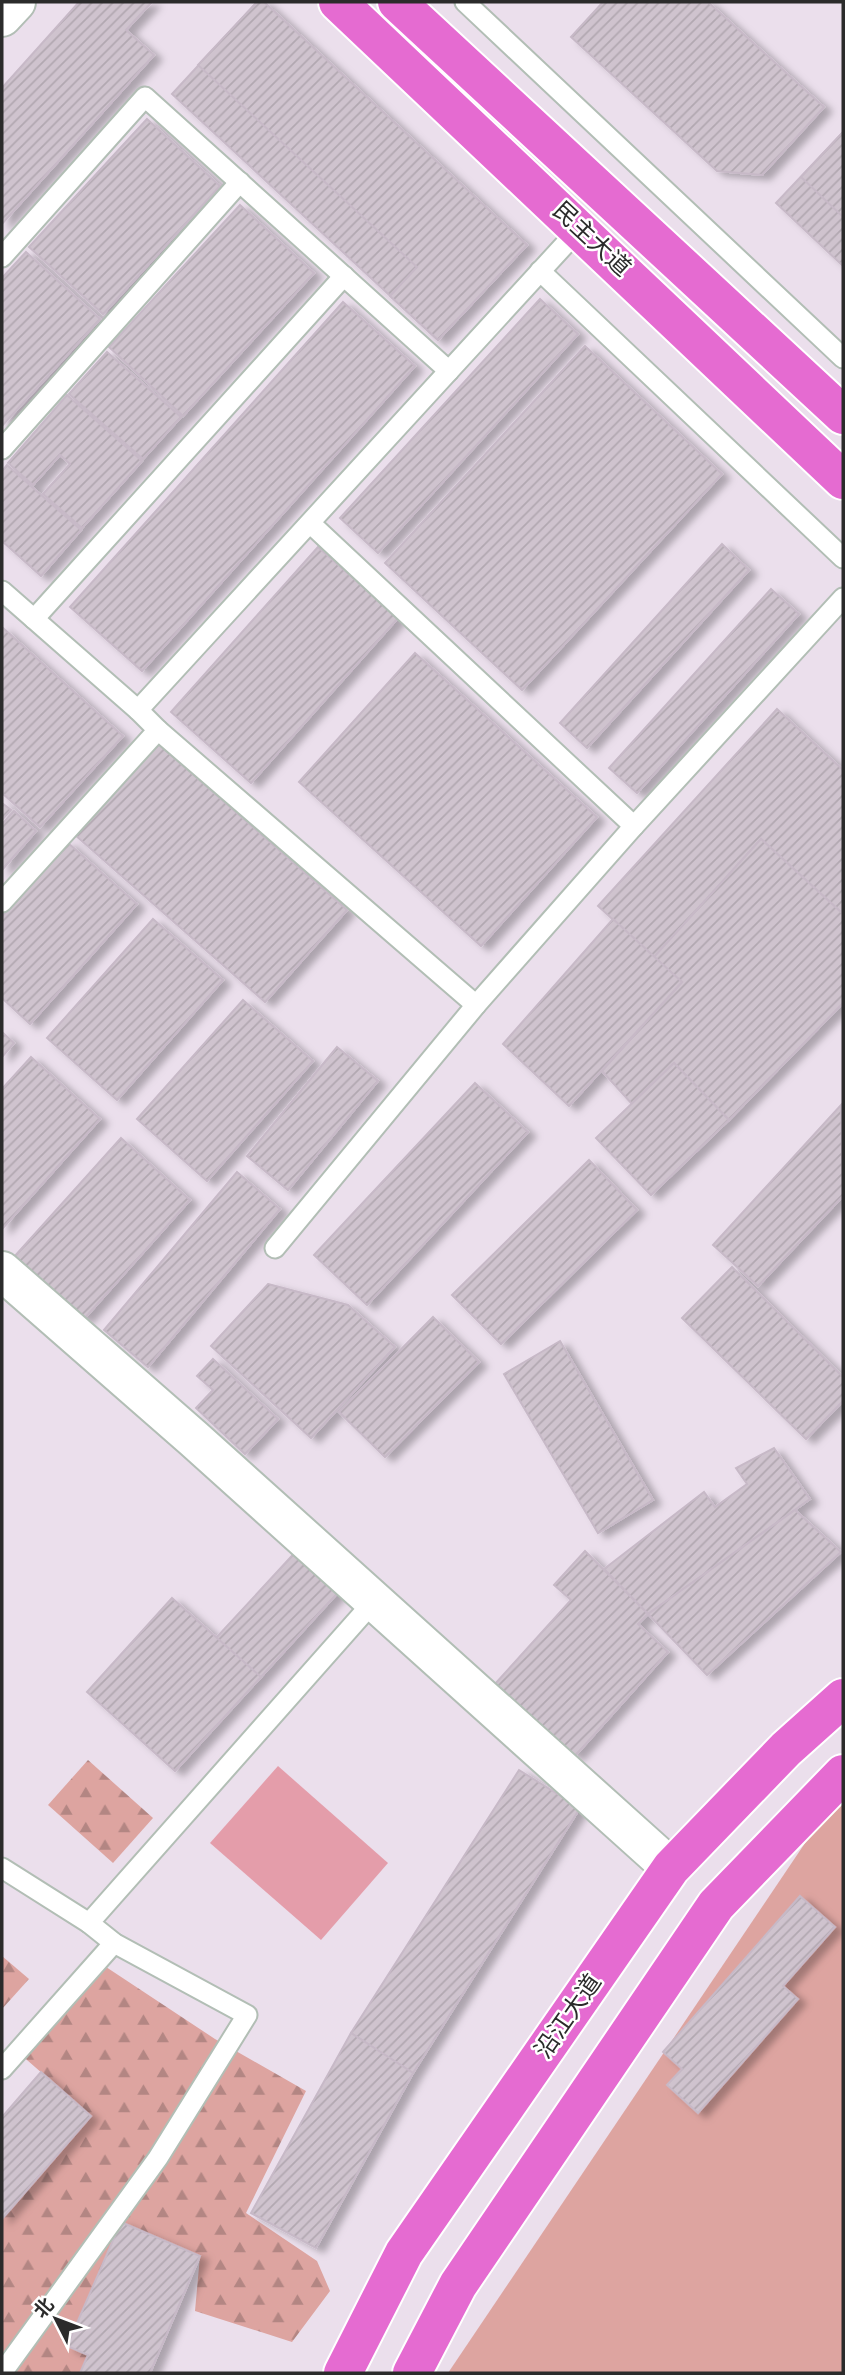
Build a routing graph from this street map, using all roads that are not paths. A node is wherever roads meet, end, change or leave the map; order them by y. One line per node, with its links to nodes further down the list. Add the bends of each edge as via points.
1 (16, 2): 5 (street)
2 (338, 2): 7 (main road, 民主大道)
3 (397, 2): 13 (main road, 民主大道)
4 (465, 2): 11 (lane)
5 (2, 17)
6 (240, 182): 8 (lane, via 145,97); 10 (lane); 14 (lane)
7 (580, 228): 9 (lane); 15 (main road, 民主大道)
8 (2, 257)
9 (540, 271): 12 (lane); 17 (lane)
10 (344, 276): 12 (lane); 20 (lane)
11 (843, 358)
12 (449, 371): 16 (lane)
13 (843, 415)
14 (2, 449)
15 (843, 480)
16 (310, 523): 21 (lane); 23 (lane)
17 (843, 558)
18 (2, 591): 20 (lane)
19 (843, 598): 23 (lane)
20 (34, 619): 21 (lane)
21 (138, 710): 22 (lane)
22 (158, 730): 24 (lane); 25 (lane)
23 (634, 825): 25 (lane)
24 (2, 902)
25 (476, 1005): 26 (lane)
26 (275, 1248)
27 (2, 1271): 28 (street)
28 (374, 1600): 32 (street); 33 (lane)
29 (843, 1698): 32 (main road, 沿江大道, via 786,1749)
30 (843, 1774): 38 (main road, via 716,1905 458,2285)
31 (2, 1868): 33 (lane)
32 (671, 1868): 37 (main road, 沿江大道, via 404,2253)
33 (89, 1923): 34 (lane)
34 (114, 1943): 35 (lane); 36 (lane, via 247,2015 158,2158)
35 (2, 2069)
36 (2, 2373)
37 (343, 2373)
38 (412, 2373)

